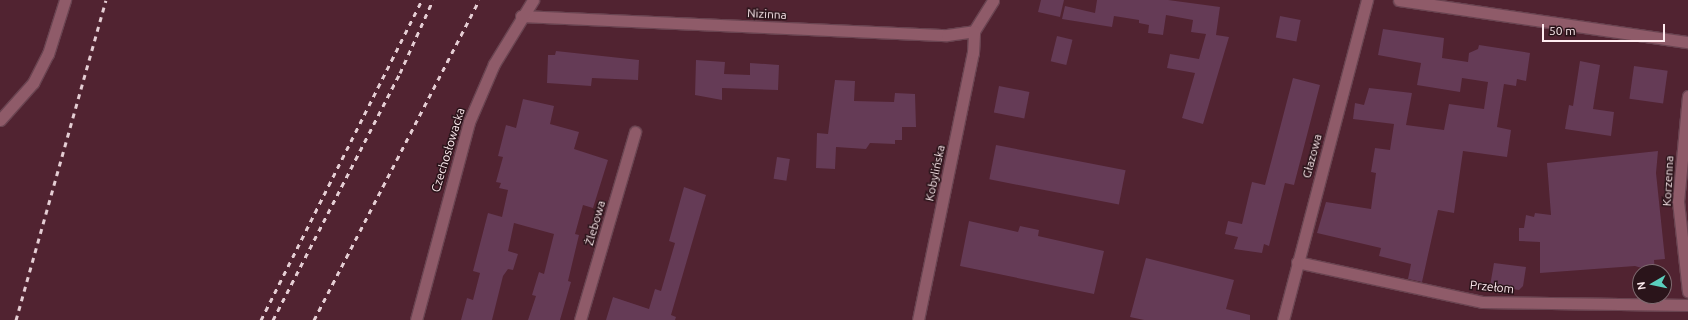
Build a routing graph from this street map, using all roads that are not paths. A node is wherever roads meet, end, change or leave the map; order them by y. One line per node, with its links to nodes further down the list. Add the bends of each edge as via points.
1 (65, 0): 10 (street, via 48,54 33,83)
2 (533, 0): 6 (street, Czechosłowacka)
3 (993, 0): 7 (street)
4 (1367, 0): 12 (street, Głazowa)
5 (1399, 0): 8 (street)
6 (521, 16): 7 (street, Nizinna, via 947,35); 15 (street, Czechosłowacka, via 487,76 463,137)
7 (974, 31): 17 (street, Kobylińska, via 973,53)
8 (1688, 42)
9 (1688, 96): 13 (street, Korzenna, via 1678,200)
10 (0, 120)
11 (634, 132): 16 (street, Żlebowa)
12 (1297, 262): 14 (street, Przełom, via 1482,302); 18 (street, Głazowa)
13 (1688, 291)
14 (1688, 305)
15 (416, 320)
16 (580, 320)
17 (918, 320)
18 (1283, 320)

